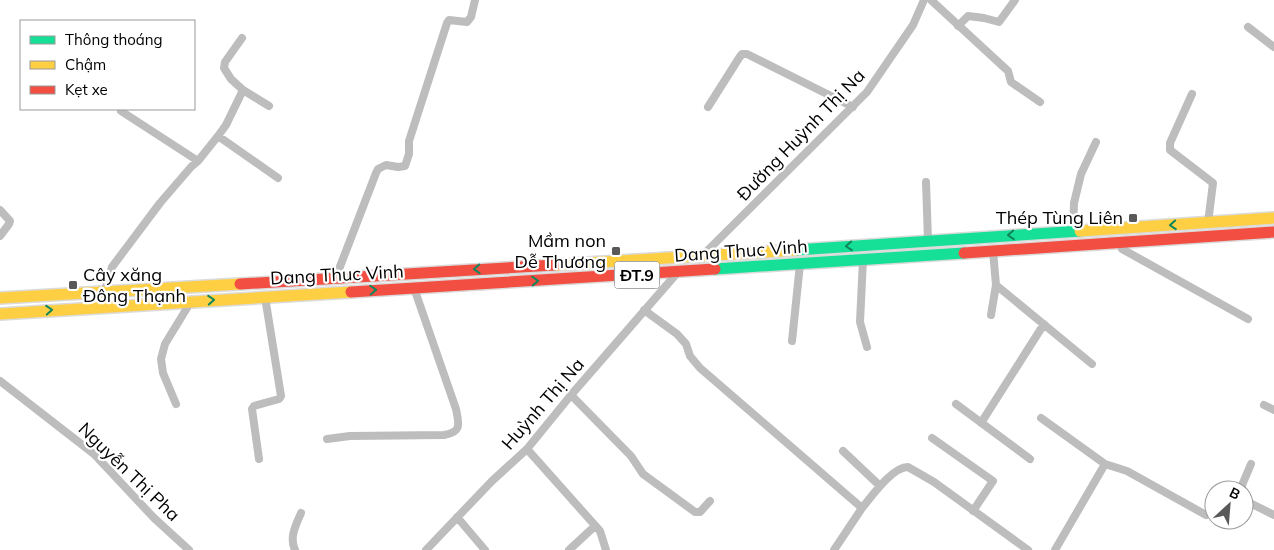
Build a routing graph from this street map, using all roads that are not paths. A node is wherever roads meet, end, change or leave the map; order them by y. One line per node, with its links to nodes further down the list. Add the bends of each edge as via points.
1 (475, 0): 34 (street, via 467,22 449,20 447,23 408,141 407,163 402,168 386,164 378,169)
2 (924, 0): 14 (street, Đường Huỳnh Thị Na, via 894,55)
3 (931, 0): 5 (street)
4 (1015, 0): 5 (street, via 1000,22 968,16)
5 (958, 26): 11 (street, via 1008,71 1011,82)
6 (1248, 27): 8 (street)
7 (242, 38): 9 (street, via 224,68 231,80)
8 (1274, 47)
9 (243, 90): 12 (street); 16 (street)
10 (1192, 94): 23 (street, via 1170,143 1170,150 1212,183)
11 (1040, 102)
12 (269, 106)
13 (708, 107): 14 (street, via 739,58 747,54)
14 (853, 107): 30 (street, Đường Huỳnh Thị Na)
15 (121, 111): 18 (street)
16 (218, 136): 18 (street); 19 (street)
17 (1096, 142): 24 (street, via 1081,174 1074,203)
18 (198, 161): 37 (street, via 160,203 112,266)
19 (278, 178)
20 (926, 182): 27 (street)
21 (0, 210): 26 (street, via 10,221)
22 (1274, 218): 23 (main road, Dang Thuc Vinh / ĐT.9)
23 (1208, 223): 24 (main road, Dang Thuc Vinh / ĐT.9, one-way to 24)
24 (1073, 232): 27 (main road, Dang Thuc Vinh / ĐT.9, one-way to 27)
25 (1274, 232): 28 (main road, Dang Thuc Vinh / ĐT.9)
26 (0, 236)
27 (928, 240): 30 (main road, Dang Thuc Vinh / ĐT.9, one-way to 30)
28 (1121, 243): 29 (main road, Dang Thuc Vinh / ĐT.9); 44 (street, via 1122,249)
29 (992, 251): 31 (main road, Dang Thuc Vinh / ĐT.9); 35 (street)
30 (702, 256): 34 (main road, Dang Thuc Vinh / ĐT.9, one-way to 34)
31 (863, 260): 32 (main road, Dang Thuc Vinh / ĐT.9); 47 (street, via 860,322)
32 (800, 264): 33 (main road, Dang Thuc Vinh / ĐT.9); 46 (street)
33 (678, 272): 36 (main road, Dang Thuc Vinh / ĐT.9, one-way to 33); 41 (street, Huỳnh Thị Na)
34 (336, 277): 37 (main road, Dang Thuc Vinh / ĐT.9)
35 (996, 285): 43 (street); 45 (street)
36 (414, 288): 38 (main road, Dang Thuc Vinh / ĐT.9, one-way to 36); 58 (street, via 456,409 458,429 444,436)
37 (105, 290): 39 (main road, Dang Thuc Vinh / ĐT.9)
38 (265, 296): 40 (main road, Dang Thuc Vinh / ĐT.9, one-way to 38); 62 (street, via 281,396 252,409)
39 (0, 298)
40 (186, 302): 42 (main road, Dang Thuc Vinh / ĐT.9, one-way to 40); 51 (street, via 187,308 165,344 161,359 163,373)
41 (644, 310): 50 (street, Huỳnh Thị Na); 69 (street, via 682,339 700,368)
42 (0, 314)
43 (991, 315)
44 (1248, 319)
45 (1044, 324): 48 (street); 56 (street)
46 (792, 341)
47 (867, 347)
48 (1092, 364)
49 (0, 381): 77 (street, Nguyễn Thị Pha, via 94,454)
50 (571, 394): 59 (street, Huỳnh Thị Na); 67 (street, via 631,456 643,474 695,512 700,512)
51 (176, 404)
52 (956, 404): 56 (street)
53 (1264, 405): 54 (street)
54 (1274, 410)
55 (1040, 418): 63 (street)
56 (981, 423): 61 (street)
57 (932, 438): 70 (street, via 993,481)
58 (327, 439)
59 (527, 449): 74 (street, Huỳnh Thị Na); 75 (street)
60 (842, 451): 66 (street)
61 (1030, 459)
62 (259, 460)
63 (1105, 464): 72 (street, via 1127,471); 84 (street)
64 (1251, 464): 65 (street)
65 (1244, 480)
66 (880, 486): 69 (street); 70 (street, via 903,467 908,467)
67 (710, 501)
68 (1254, 505): 73 (street)
69 (862, 508): 83 (street)
70 (973, 510): 76 (street)
71 (301, 513): 78 (street, via 293,530)
72 (1204, 514)
73 (1274, 515)
74 (457, 517): 79 (street, Huỳnh Thị Na); 80 (street)
75 (595, 526): 81 (street); 82 (street)
76 (1025, 549)
77 (189, 550)
78 (295, 550)
79 (426, 550)
80 (485, 550)
81 (569, 550)
82 (606, 550)
83 (834, 550)
84 (1055, 550)

